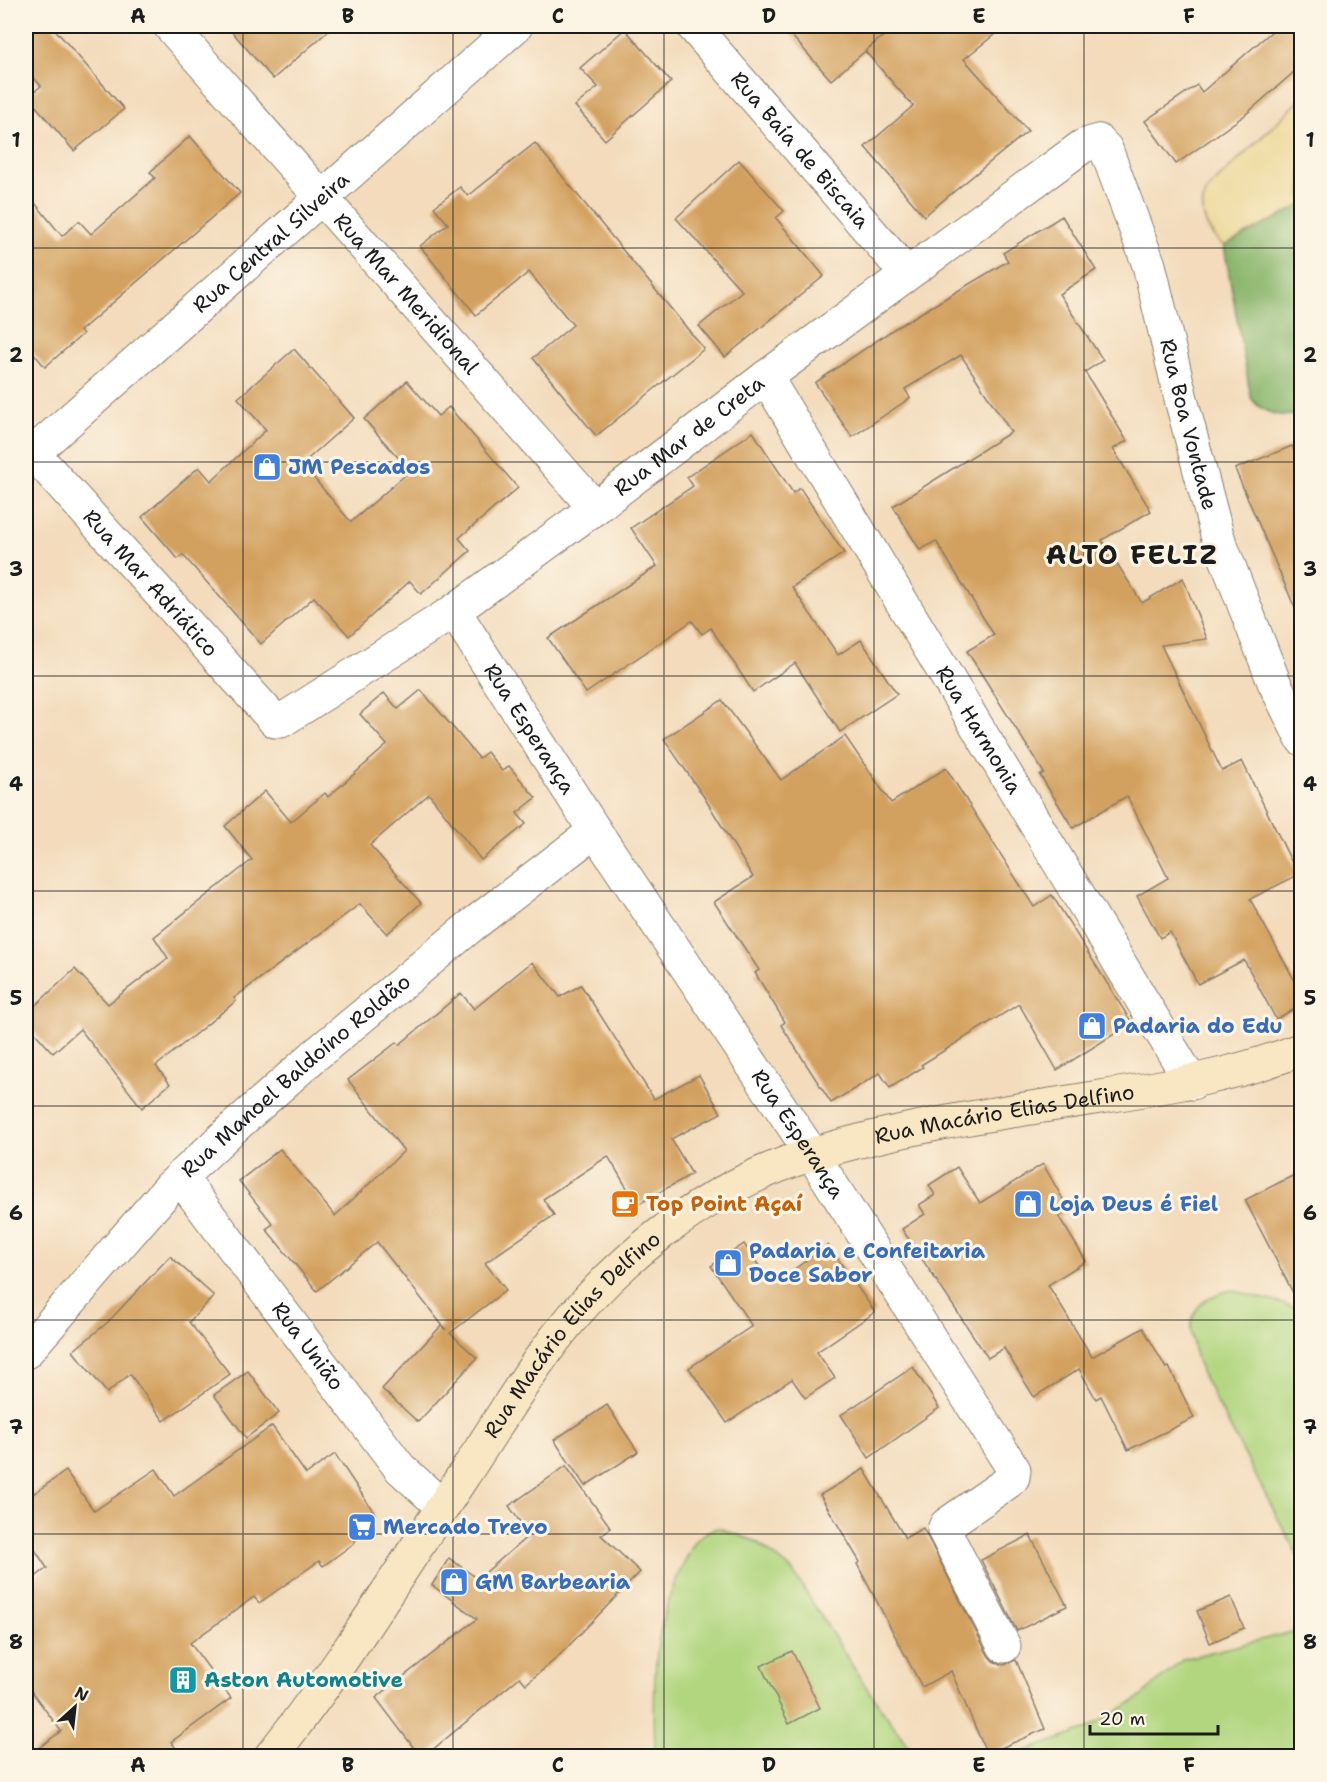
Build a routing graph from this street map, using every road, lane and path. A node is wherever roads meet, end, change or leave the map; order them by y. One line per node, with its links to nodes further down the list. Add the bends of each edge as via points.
1 (170, 26): 5 (street, Rua Mar Meridional)
2 (516, 26): 5 (street, Rua Central Silveira)
3 (693, 26): 6 (street, Rua Baía de Biscaia)
4 (1098, 141): 6 (street, Rua Mar de Creta, via 1083,146); 12 (street, Rua Boa Vontade, via 1106,149 1149,265 1217,535 1274,682)
5 (322, 199): 8 (street, Rua Central Silveira); 9 (street, Rua Mar Meridional)
6 (906, 273): 7 (street, Rua Mar de Creta)
7 (766, 377): 9 (street, Rua Mar de Creta); 15 (street, Rua Harmonia)
8 (28, 453): 11 (street, Rua Mar Adriático)
9 (595, 508): 10 (street, Rua Mar de Creta)
10 (454, 611): 11 (street, Rua Mar de Creta, via 292,716); 13 (street, Rua Esperança)
11 (275, 721)
12 (1302, 739)
13 (595, 831): 16 (street, Rua Esperança); 17 (street, Rua Manoel Baldoíno Roldão, via 471,926 323,1049)
14 (1302, 1049): 15 (main road, Rua Macário Elias Delfino, via 1264,1064)
15 (1192, 1083): 16 (main road, Rua Macário Elias Delfino, via 895,1132)
16 (812, 1154): 19 (main road, Rua Macário Elias Delfino, via 748,1178 692,1211 642,1249 590,1298 541,1357); 20 (street, Rua Esperança, via 1014,1470 1008,1482 944,1530)
17 (180, 1177): 18 (street, Rua Manoel Baldoíno Roldão); 19 (street, Rua União, via 400,1468)
18 (26, 1352)
19 (443, 1507): 21 (main road, Rua Macário Elias Delfino)
20 (1004, 1646)
21 (271, 1756)

